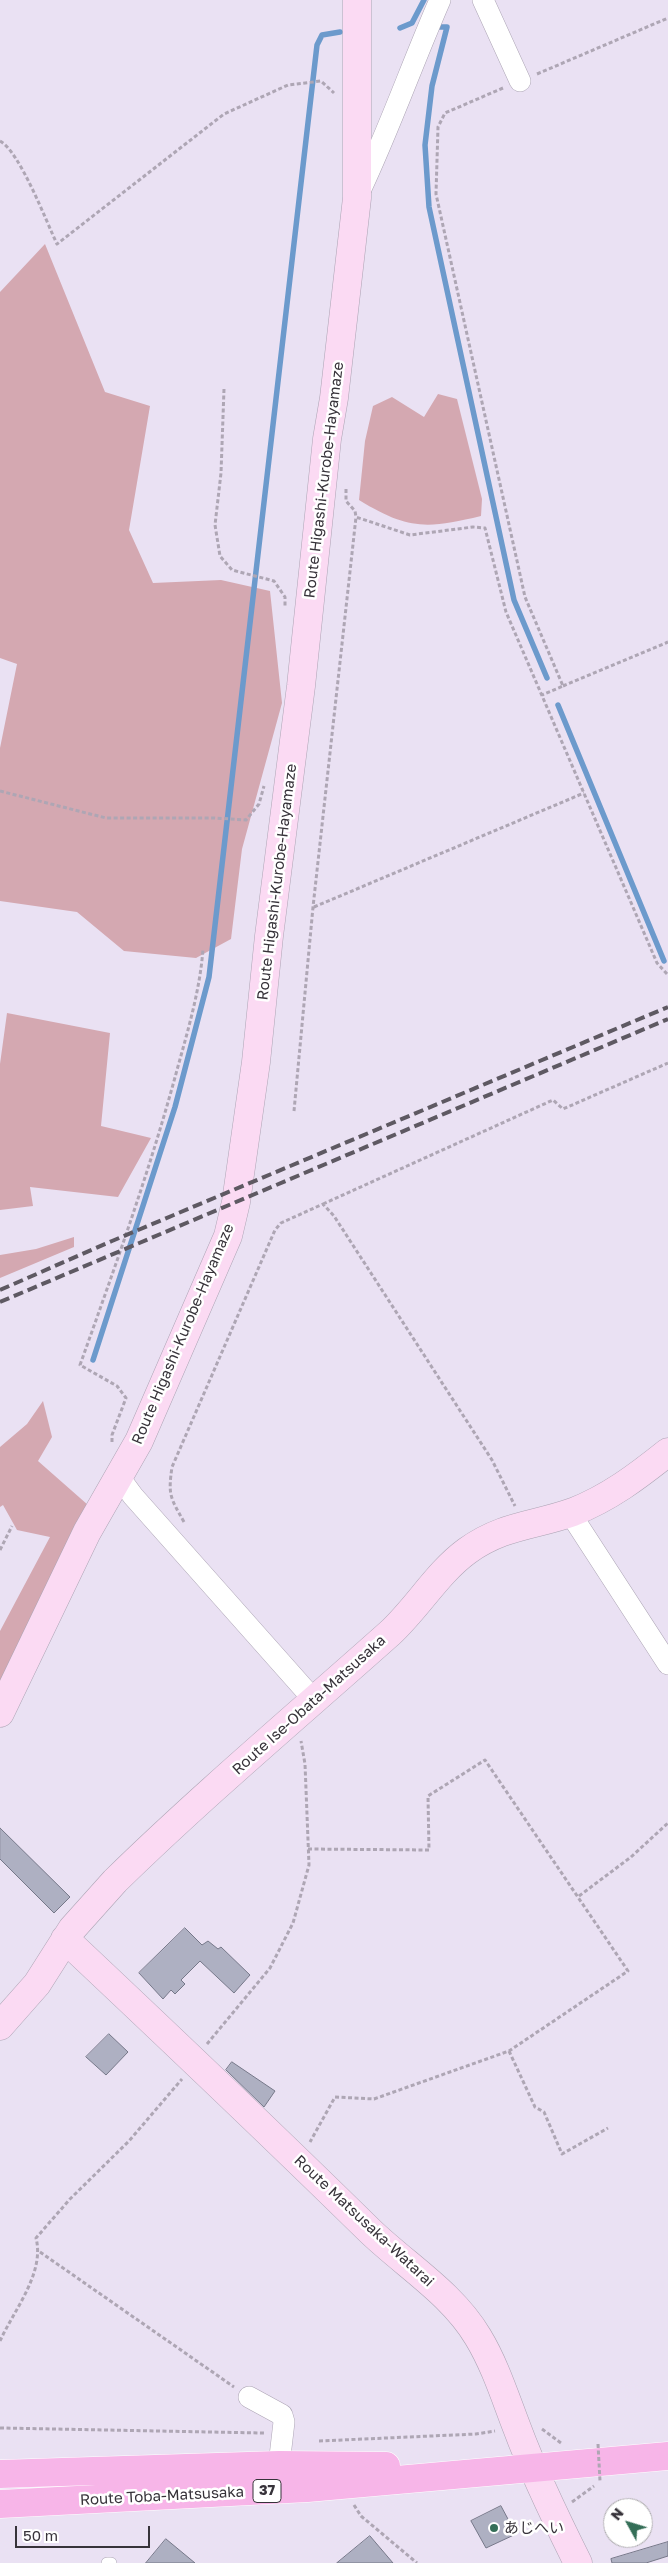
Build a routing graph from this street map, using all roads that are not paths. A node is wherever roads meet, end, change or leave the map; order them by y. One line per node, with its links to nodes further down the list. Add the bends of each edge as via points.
1 (357, 0): 5 (main road, Route Higashi-Kurobe-Hayamaze)
2 (440, 0): 5 (street)
3 (483, 0): 4 (street)
4 (520, 81)
5 (357, 198): 7 (main road, Route Higashi-Kurobe-Hayamaze, via 327,439 302,686 236,1202 228,1236 165,1384)
6 (668, 1452): 8 (main road, Route Ise-Obata-Matsusaka, via 614,1492)
7 (119, 1477): 10 (street); 11 (main road, Route Higashi-Kurobe-Hayamaze, via 87,1532)
8 (570, 1513): 9 (street); 10 (main road, Route Ise-Obata-Matsusaka, via 496,1534 457,1558 409,1614)
9 (668, 1664)
10 (314, 1700): 12 (main road, Route Ise-Obata-Matsusaka, via 132,1864)
11 (0, 1713)
12 (65, 1939): 13 (main road, Route Ise-Obata-Matsusaka, via 36,1984); 17 (main road, Route Matsusaka-Watarai, via 371,2232 446,2298 472,2330 494,2368)
13 (0, 2026)
14 (249, 2397): 16 (street, via 282,2415)
15 (668, 2456): 17 (main road, Route Toba-Matsusaka / 37)
16 (279, 2465): 17 (main road, Route Toba-Matsusaka / 37); 18 (main road, Route Toba-Matsusaka / 37)
17 (534, 2468): 19 (main road, Route Toba-Matsusaka / 37, via 341,2485); 22 (main road, Route Matsusaka-Watarai)
18 (0, 2474)
19 (0, 2504)
20 (107, 2563): 21 (lane)
21 (111, 2563)
22 (578, 2563)

